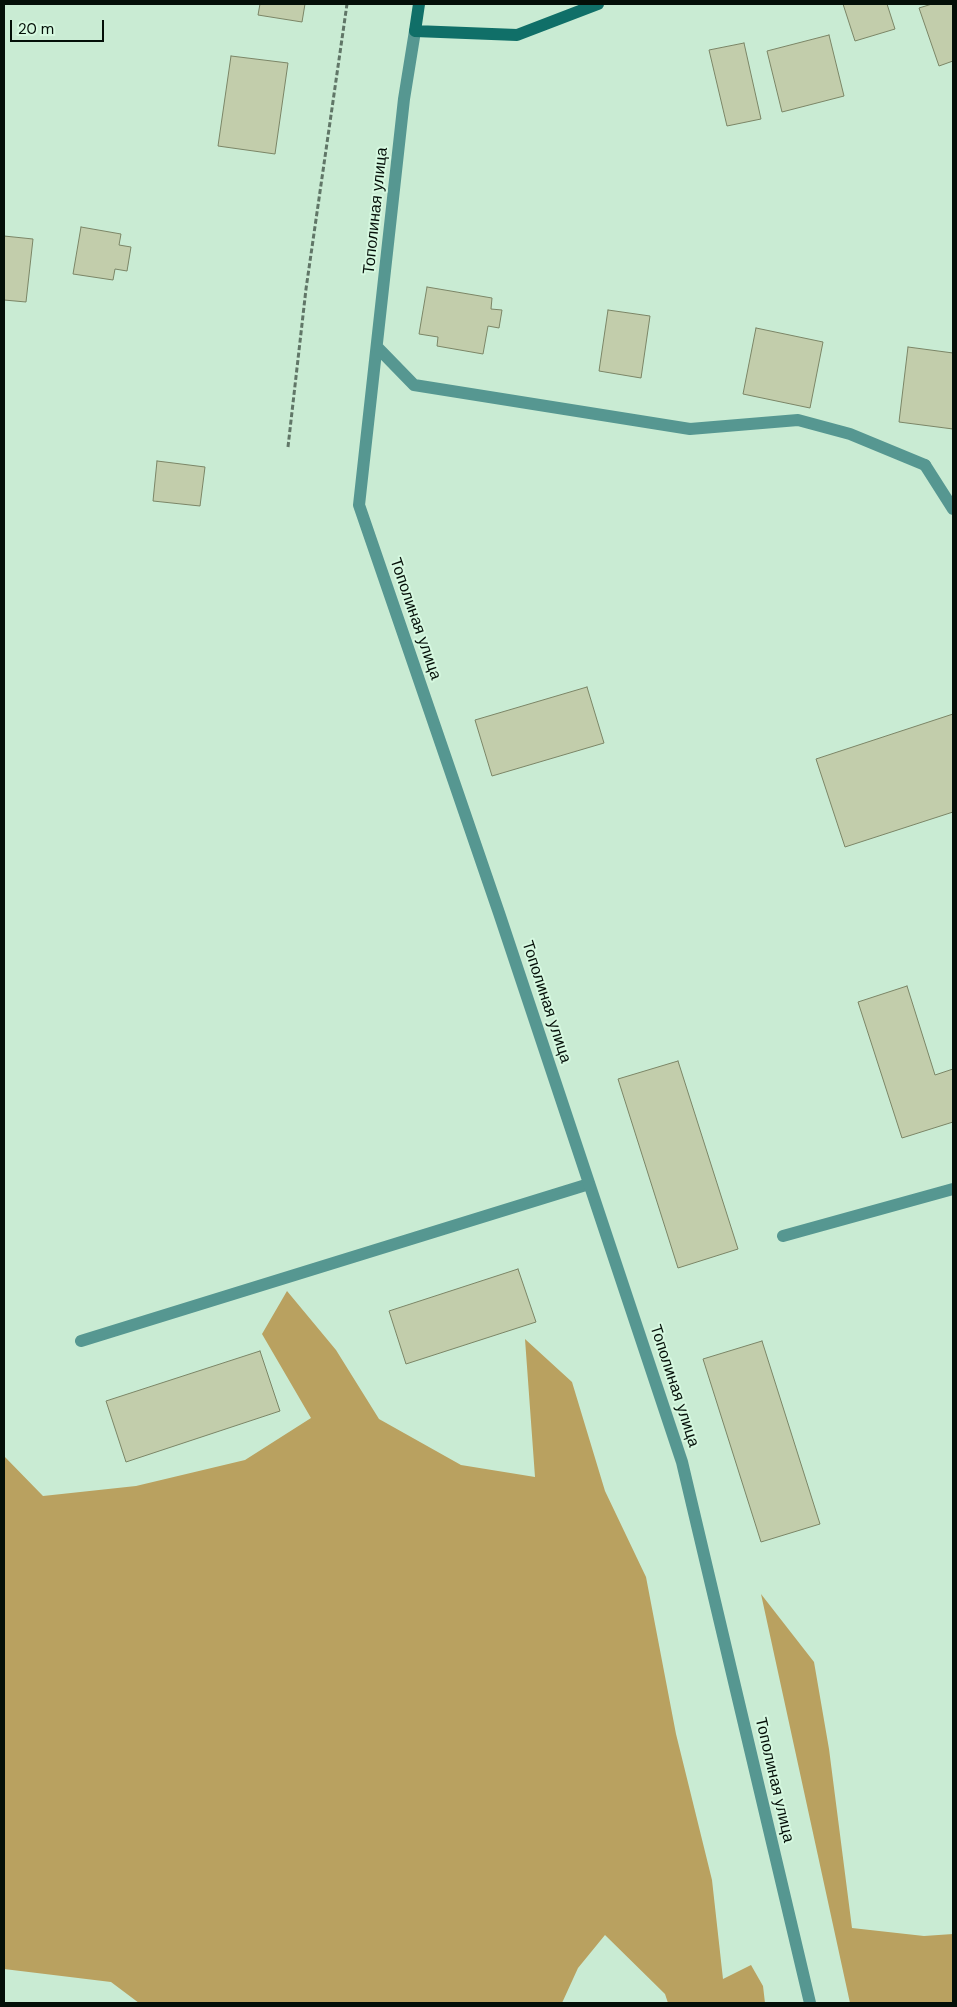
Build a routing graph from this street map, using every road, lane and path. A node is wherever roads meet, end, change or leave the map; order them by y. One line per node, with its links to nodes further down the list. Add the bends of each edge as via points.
1 (347, 4): 6 (path, via 306,289)
2 (419, 4): 4 (street, Тополиная улица)
3 (598, 4): 4 (street, via 517,35)
4 (415, 32): 5 (street, Тополиная улица, via 404,99)
5 (377, 347): 7 (street, via 414,385 690,429 798,420 850,434 925,465); 8 (street, Тополиная улица, via 359,505)
6 (288, 447)
7 (953, 509)
8 (589, 1184): 11 (street); 12 (street, Тополиная улица, via 682,1462)
9 (953, 1189): 10 (street)
10 (783, 1236)
11 (81, 1341)
12 (810, 2003)

